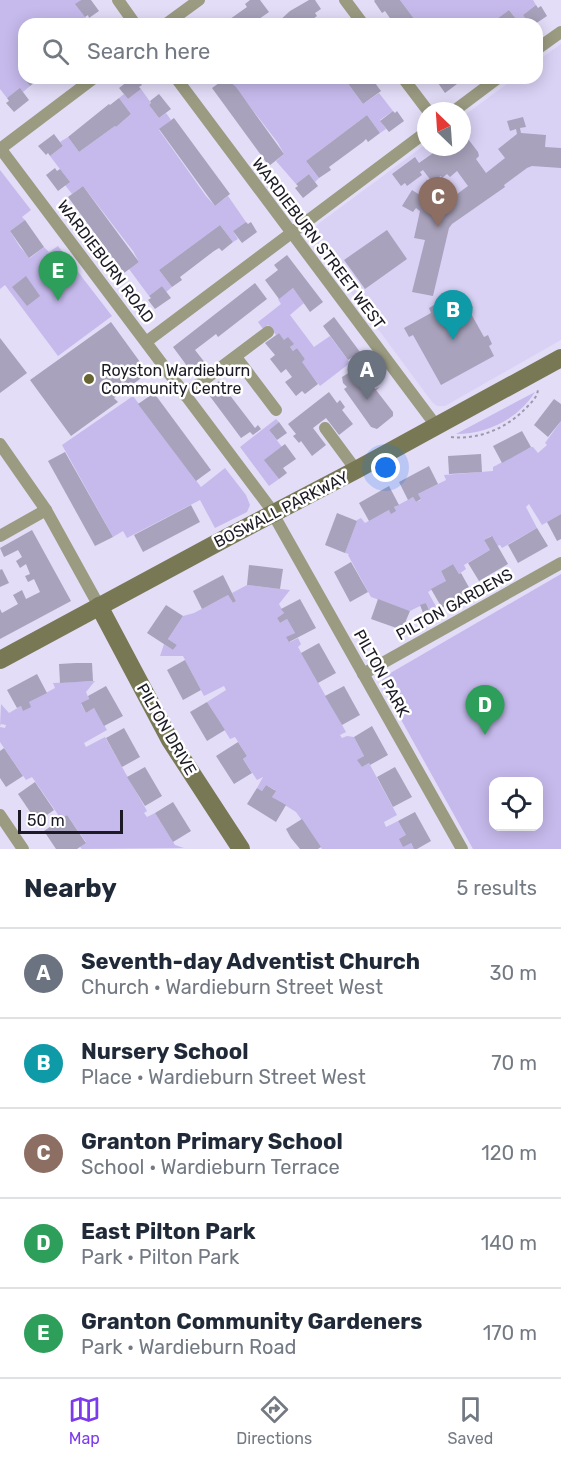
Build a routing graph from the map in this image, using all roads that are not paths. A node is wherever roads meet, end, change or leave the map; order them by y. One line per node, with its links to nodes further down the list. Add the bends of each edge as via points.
1 (118, 0): 4 (street)
2 (199, 0): 5 (street)
3 (345, 0): 6 (street)
4 (131, 18)
5 (174, 18)
6 (358, 18)
7 (561, 32): 8 (street)
8 (543, 45)
9 (86, 84): 16 (street)
10 (180, 84): 17 (street, WARDIEBURN STREET WEST)
11 (408, 84): 13 (street)
12 (490, 84): 14 (street)
13 (421, 102)
14 (466, 102)
15 (417, 139): 17 (street)
16 (0, 148): 19 (street, WARDIEBURN ROAD)
17 (290, 233): 19 (street); 24 (street, WARDIEBURN STREET WEST)
18 (268, 332): 20 (street)
19 (146, 342): 22 (street, WARDIEBURN ROAD)
20 (236, 357): 22 (street); 23 (street)
21 (561, 358): 24 (street, BOSWALL PARKWAY)
22 (184, 395): 29 (street, WARDIEBURN ROAD)
23 (276, 410)
24 (437, 427): 27 (street, BOSWALL PARKWAY)
25 (325, 428): 27 (street)
26 (0, 444): 28 (street)
27 (356, 470): 29 (street, BOSWALL PARKWAY)
28 (46, 510): 30 (street); 32 (street)
29 (273, 513): 32 (street, BOSWALL PARKWAY); 34 (street, PILTON PARK)
30 (0, 536)
31 (561, 563): 34 (street, PILTON GARDENS)
32 (99, 606): 33 (street, BOSWALL PARKWAY); 37 (street, PILTON DRIVE, via 170,740)
33 (0, 660)
34 (363, 674): 38 (street, PILTON PARK)
35 (0, 815): 36 (street)
36 (23, 849)
37 (241, 849)
38 (462, 849)

